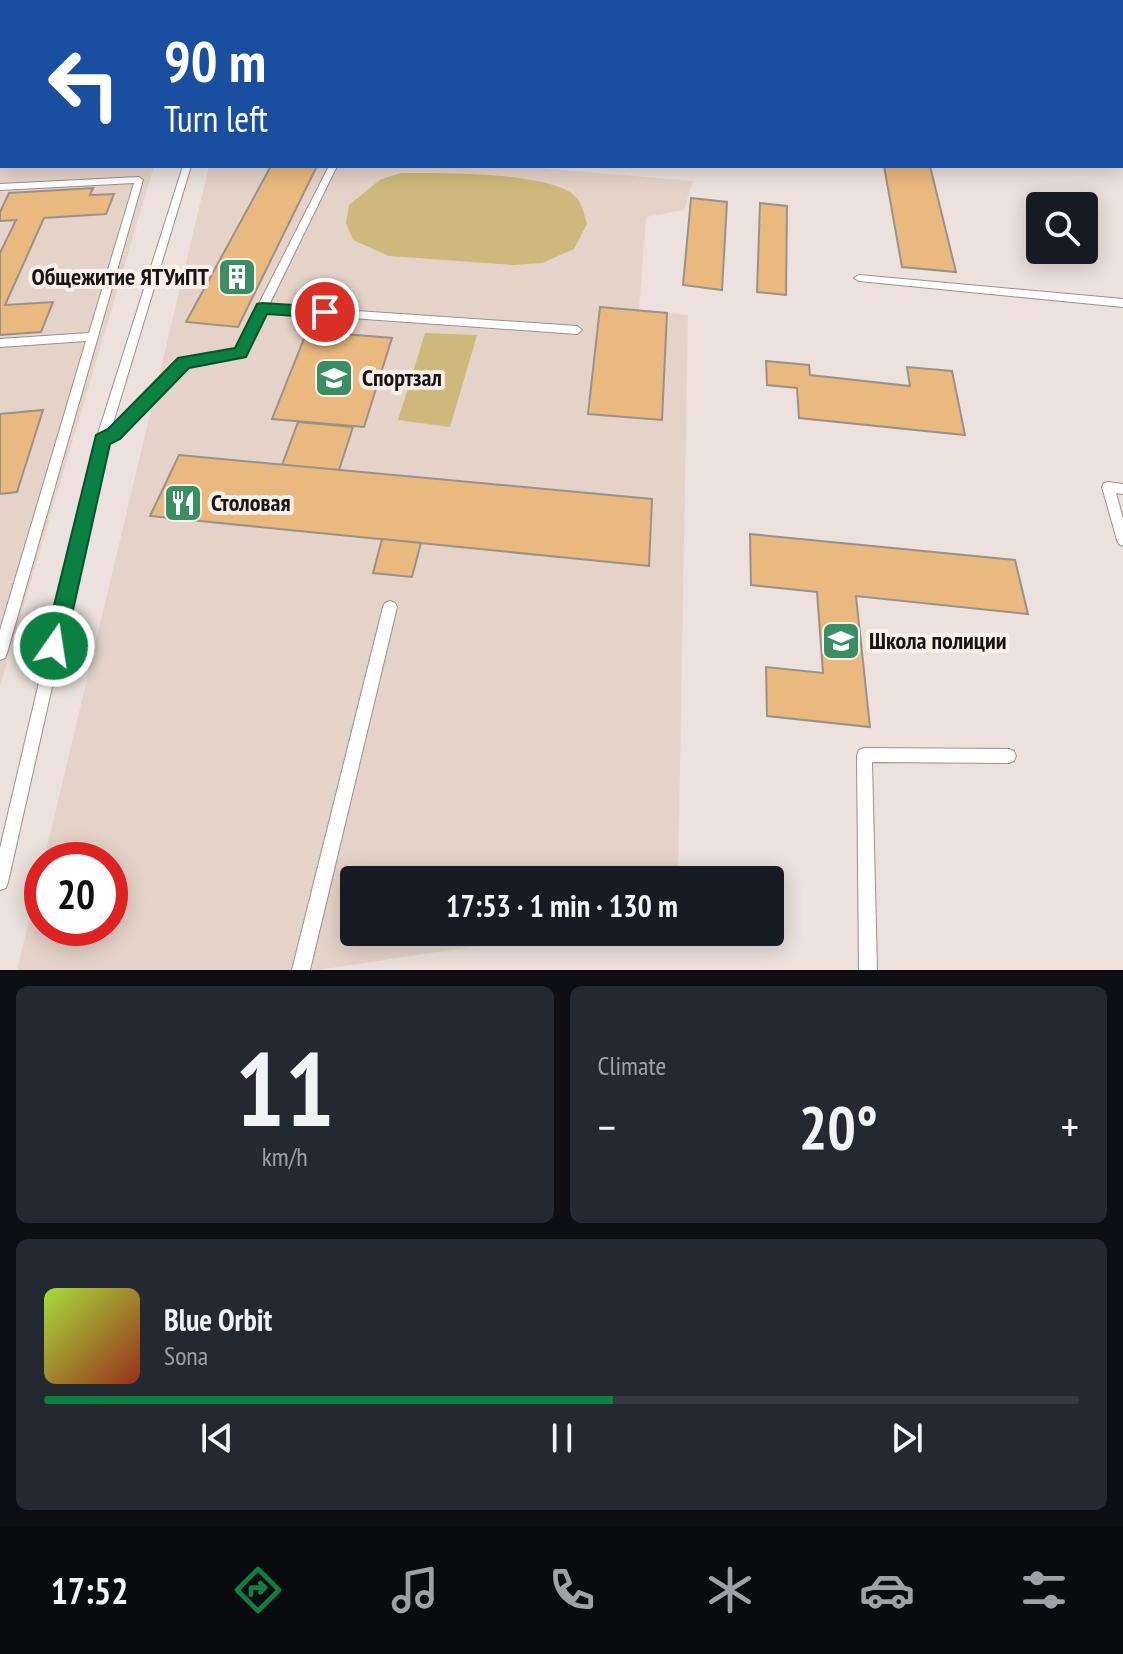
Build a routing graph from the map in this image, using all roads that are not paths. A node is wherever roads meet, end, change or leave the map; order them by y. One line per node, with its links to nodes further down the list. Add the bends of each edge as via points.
1 (186, 168): 10 (lane)
2 (332, 168): 6 (lane)
3 (0, 187): 8 (lane, via 139,180)
4 (859, 278): 5 (lane)
5 (1123, 303)
6 (262, 308): 7 (lane); 10 (lane, via 240,353 184,362)
7 (577, 330)
8 (91, 337): 9 (lane); 14 (lane)
9 (0, 343)
10 (102, 440): 16 (lane)
11 (1123, 489): 12 (lane, via 1108,487)
12 (1123, 540)
13 (390, 607): 17 (lane)
14 (0, 653)
15 (1009, 756): 18 (lane, via 864,755)
16 (0, 882)
17 (301, 970)
18 (868, 970)

